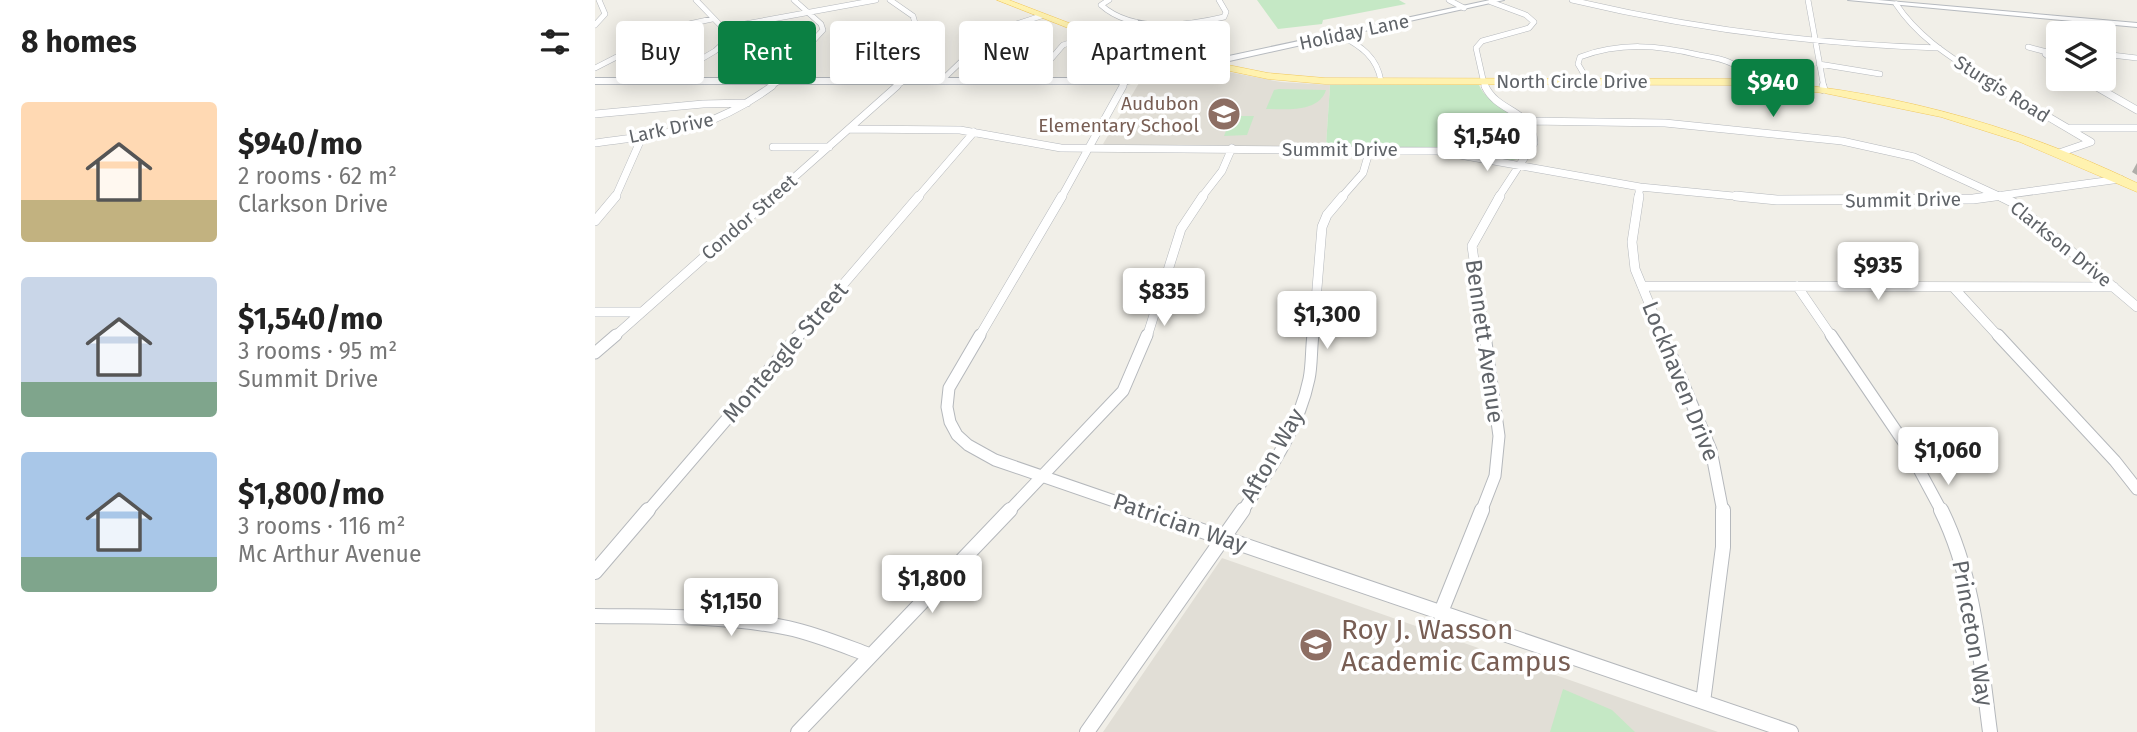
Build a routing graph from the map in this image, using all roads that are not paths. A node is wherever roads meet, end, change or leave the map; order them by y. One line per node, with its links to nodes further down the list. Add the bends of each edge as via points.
1 (599, 0): 15 (street)
2 (696, 0): 20 (street)
3 (794, 0): 18 (street)
4 (876, 0): 18 (street)
5 (890, 0): 22 (street)
6 (1002, 0): 19 (main road, North Circle Drive)
7 (1109, 0): 23 (street, via 1103,8)
8 (1219, 0): 24 (street, via 1228,17)
9 (1449, 0): 16 (street)
10 (1572, 0): 31 (street, via 1690,25)
11 (1808, 0): 31 (street)
12 (1852, 0): 14 (street)
13 (1495, 1): 16 (street, Holiday Lane); 48 (street, via 1526,15 1534,24 1477,46)
14 (1896, 4): 27 (street); 34 (street, Sturgis Road, via 1914,30)
15 (603, 8): 17 (street); 25 (street, via 605,14)
16 (1464, 8): 29 (street, Holiday Lane)
17 (595, 9)
18 (808, 13): 21 (street); 30 (street, via 823,27)
19 (1041, 16): 28 (main road, North Circle Drive); 44 (street, via 992,33)
20 (712, 19): 26 (street); 41 (street, via 675,27)
21 (766, 21)
22 (914, 21)
23 (1134, 21)
24 (1196, 21)
25 (595, 24)
26 (718, 24)
27 (2137, 25)
28 (1067, 26)
29 (1341, 35): 39 (street, Holiday Lane); 47 (street, via 1374,58)
30 (816, 38)
31 (1816, 42): 34 (street); 40 (street)
32 (1067, 44): 36 (street)
33 (2028, 47): 35 (street)
34 (1939, 48): 60 (street, Sturgis Road, via 2019,103)
35 (2046, 52)
36 (1053, 54)
37 (2116, 56): 38 (street)
38 (2137, 58)
39 (1230, 59)
40 (1819, 64): 43 (street); 54 (street)
41 (595, 68)
42 (1230, 68): 47 (main road, North Circle Drive, via 1287,78)
43 (1879, 74)
44 (945, 77)
45 (595, 81): 46 (street, Holiday Lane)
46 (616, 81)
47 (1381, 81): 48 (main road, North Circle Drive)
48 (1484, 81): 49 (main road, North Circle Drive); 59 (street, via 1492,97)
49 (1588, 81): 50 (main road, North Circle Drive); 50 (street, via 1578,64 1580,57 1634,45 1725,61 1738,67)
50 (1750, 83): 54 (main road, North Circle Drive)
51 (775, 84): 56 (street, Lark Drive)
52 (900, 84): 62 (street, Condor Street)
53 (1124, 84): 68 (street, Patrician Way)
54 (1824, 90): 71 (main road, North Circle Drive, via 1962,120)
55 (2104, 91): 57 (street)
56 (747, 103): 58 (street); 64 (street, Lark Drive, via 697,126)
57 (2137, 110)
58 (595, 114)
59 (1528, 121): 72 (street, Bennett Avenue, via 1534,143); 76 (street, Clarkson Drive, via 1645,122 1842,141 1914,157)
60 (2067, 128): 61 (street); 71 (street, Sturgis Road, via 2091,142)
61 (2137, 128)
62 (849, 129): 63 (street, Summit Drive); 67 (street, Condor Street)
63 (974, 132): 68 (street, Summit Drive, via 1041,146); 89 (street, Monteagle Street)
64 (642, 137): 65 (street, Lark Drive); 77 (street, via 614,201)
65 (595, 143)
66 (773, 147): 67 (street)
67 (829, 147): 84 (street, Condor Street)
68 (1090, 148): 69 (street, Summit Drive); 86 (street, Patrician Way, via 958,370 946,403 953,429 968,446)
69 (1232, 148): 70 (street, Summit Drive); 86 (street, via 1223,173 1181,230 1130,380 1106,412)
70 (1370, 149): 72 (street, Summit Drive, via 1445,152); 88 (street, Afton Way, via 1362,176 1332,206 1322,226 1304,400 1273,462)
71 (2059, 153): 73 (main road, North Circle Drive)
72 (1520, 164): 74 (street, Summit Drive); 90 (street, Bennett Avenue, via 1472,246 1499,436 1498,460)
73 (2120, 180): 75 (main road, North Circle Drive); 76 (street, Summit Drive)
74 (1640, 187): 76 (street, Summit Drive, via 1777,200); 78 (street, Lockhaven Drive, via 1632,242)
75 (2137, 188)
76 (2000, 196): 81 (street, Clarkson Drive)
77 (595, 221)
78 (1642, 286): 79 (street); 93 (street, Lockhaven Drive, via 1711,450 1723,507 1723,547)
79 (1797, 286): 80 (street); 97 (street, Princeton Way, via 1906,447 1942,514 1970,600)
80 (1953, 287): 81 (street); 87 (street)
81 (2114, 288): 82 (street, Clarkson Drive)
82 (2137, 307)
83 (595, 312): 84 (street)
84 (642, 312): 85 (street, Condor Street)
85 (595, 353)
86 (1042, 477): 88 (street, Patrician Way); 92 (street)
87 (2137, 489)
88 (1223, 537): 90 (street, Patrician Way); 95 (street, Afton Way)
89 (595, 572)
90 (1441, 612): 93 (street, Patrician Way)
91 (595, 616): 92 (street, via 685,617 778,626)
92 (869, 656): 94 (street)
93 (1703, 702): 96 (street, Patrician Way)
94 (798, 732)
95 (1087, 732)
96 (1791, 732)
97 (1990, 732)

